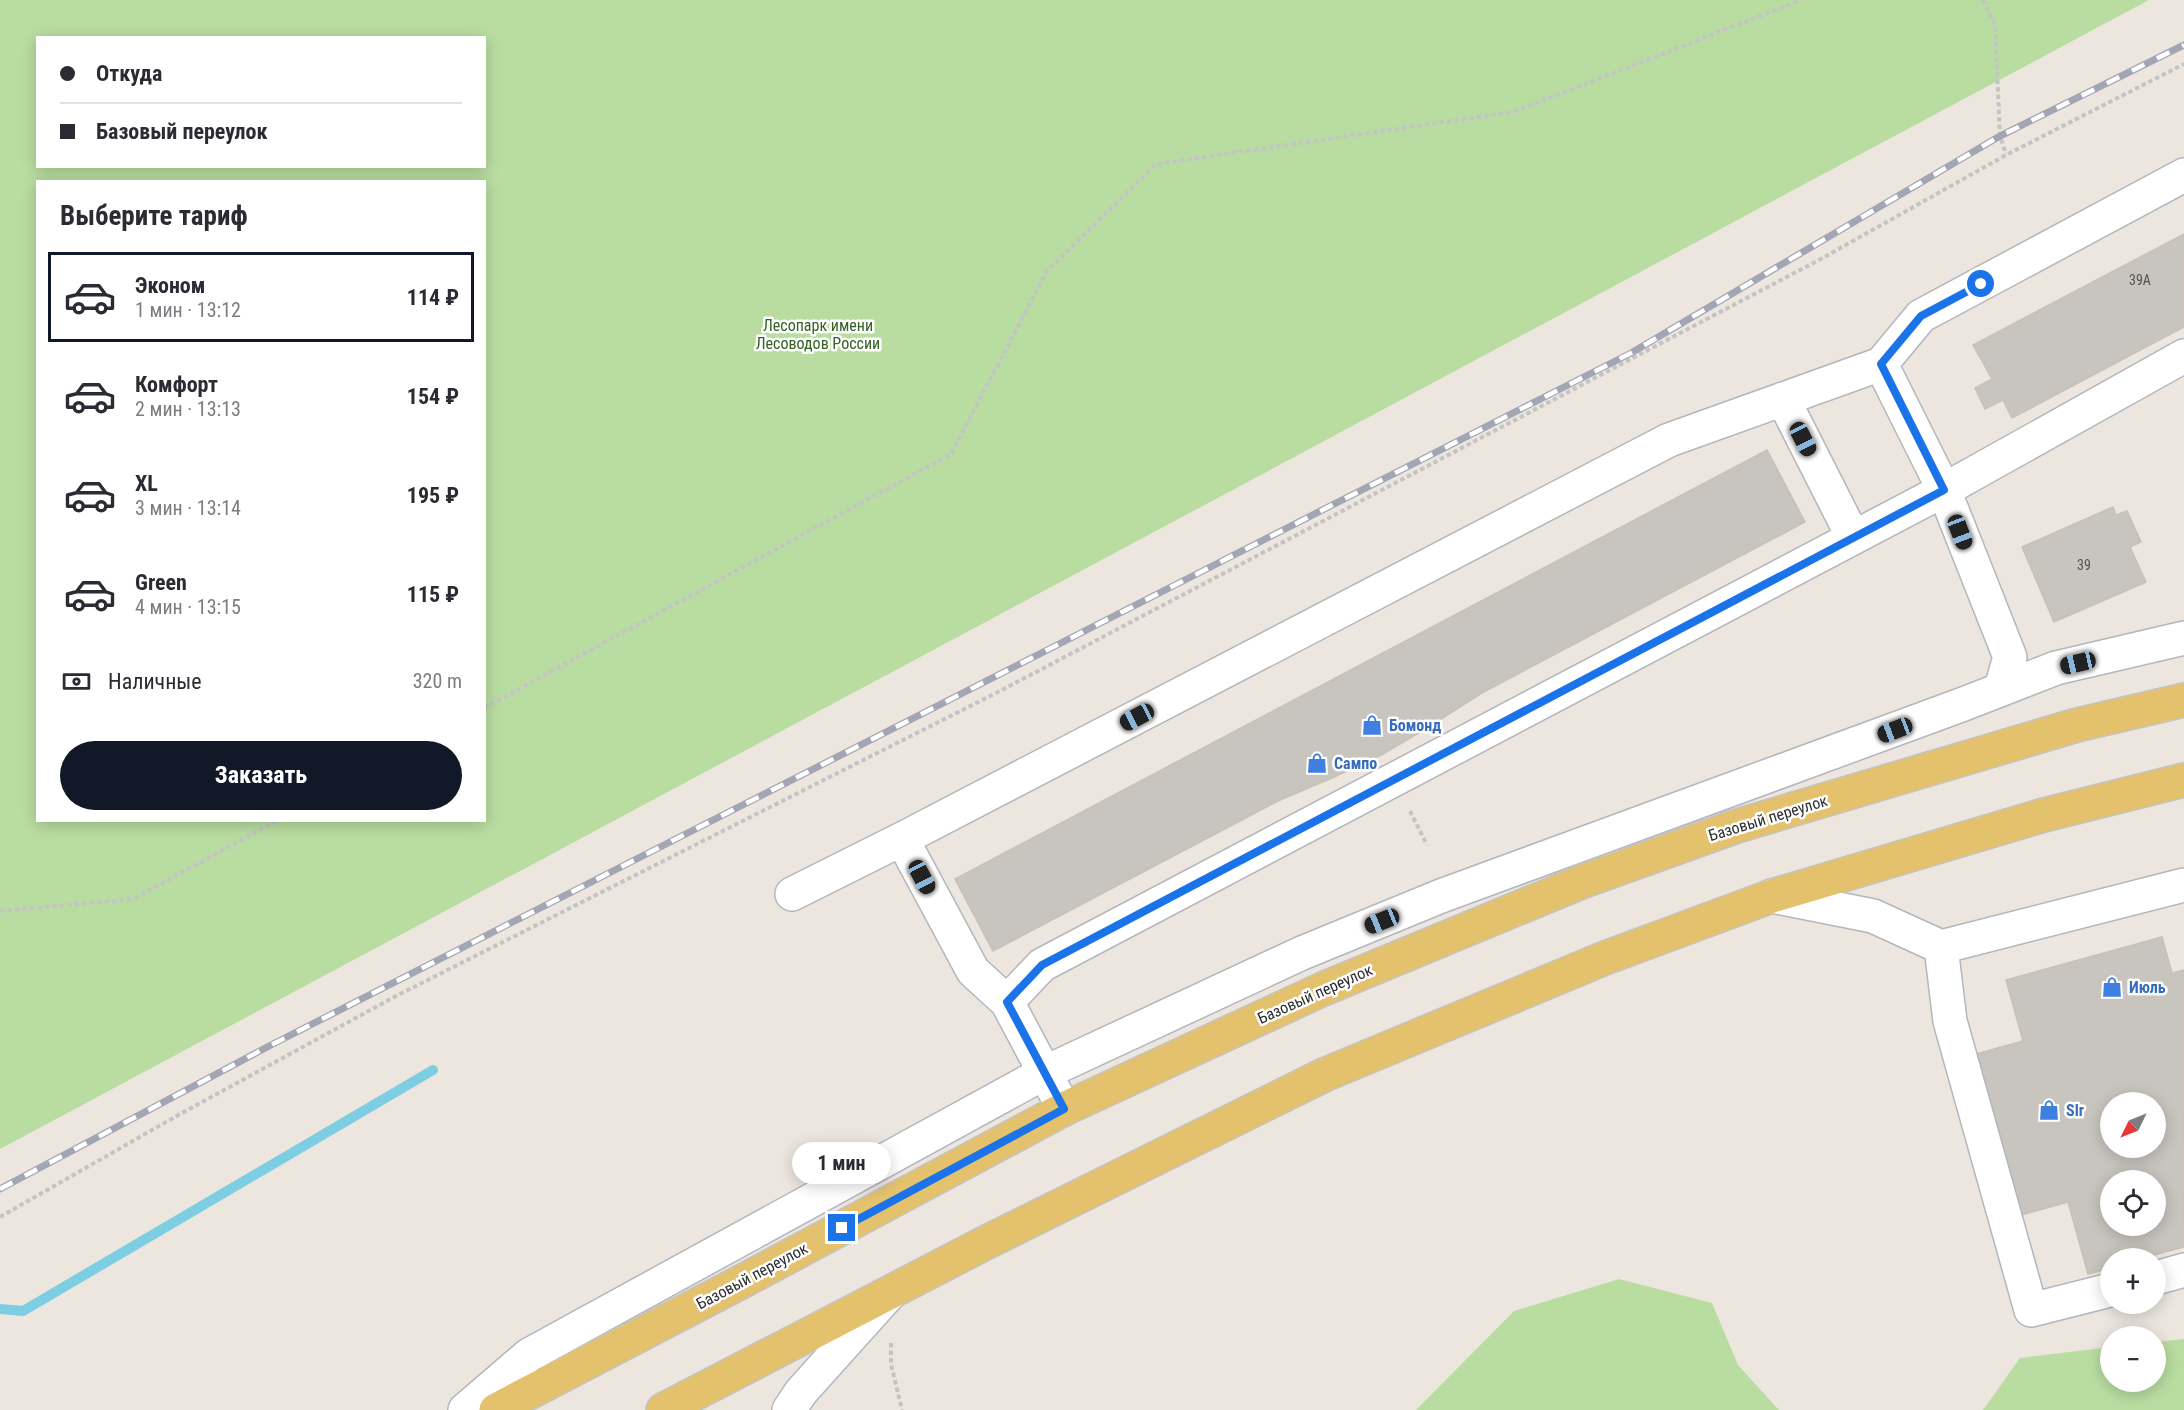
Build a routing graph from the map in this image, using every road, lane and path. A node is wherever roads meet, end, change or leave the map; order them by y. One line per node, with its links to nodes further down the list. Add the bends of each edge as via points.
1 (1801, 0): 14 (path, via 1513,112 1156,164 1047,271 951,454)
2 (1983, 0): 4 (path, via 1995,25 2000,136)
3 (2184, 64): 4 (path)
4 (2006, 155): 28 (path, via 1820,260 1000,691 396,996)
5 (2184, 175): 7 (lane, via 1921,316)
6 (2184, 356): 9 (lane)
7 (1881, 364): 8 (lane); 9 (lane)
8 (1783, 399): 10 (lane); 19 (lane, via 1669,440)
9 (1944, 490): 10 (lane); 12 (lane, via 2010,657)
10 (1853, 537): 25 (lane, via 1042,965)
11 (2184, 639): 12 (lane, via 2056,668)
12 (2001, 688): 16 (lane)
13 (2184, 700): 18 (main road, Базовый переулок, via 2077,726)
14 (486, 707)
15 (2184, 780): 22 (main road, via 2044,815)
16 (1653, 819): 18 (lane); 26 (lane, via 1302,953)
17 (274, 822): 23 (path, via 133,899)
18 (1737, 826): 27 (main road, Базовый переулок, via 1581,882 1323,989)
19 (902, 839): 21 (lane); 25 (lane, via 973,971)
20 (2184, 885): 24 (lane)
21 (792, 894)
22 (1772, 896): 24 (lane, via 1873,916); 31 (main road, via 1605,958 1324,1075)
23 (0, 910)
24 (1941, 947): 32 (lane, via 1950,1021 2031,1310)
25 (1007, 1002): 26 (lane)
26 (1044, 1073): 27 (lane); 33 (lane, via 529,1355)
27 (1064, 1109): 34 (main road, Базовый переулок)
28 (0, 1217)
29 (2184, 1270): 30 (lane)
30 (2166, 1275)
31 (890, 1293): 35 (main road); 36 (lane); 37 (path, via 891,1364)
32 (2100, 1293)
33 (465, 1410)
34 (496, 1410)
35 (663, 1410)
36 (789, 1410)
37 (902, 1410)

